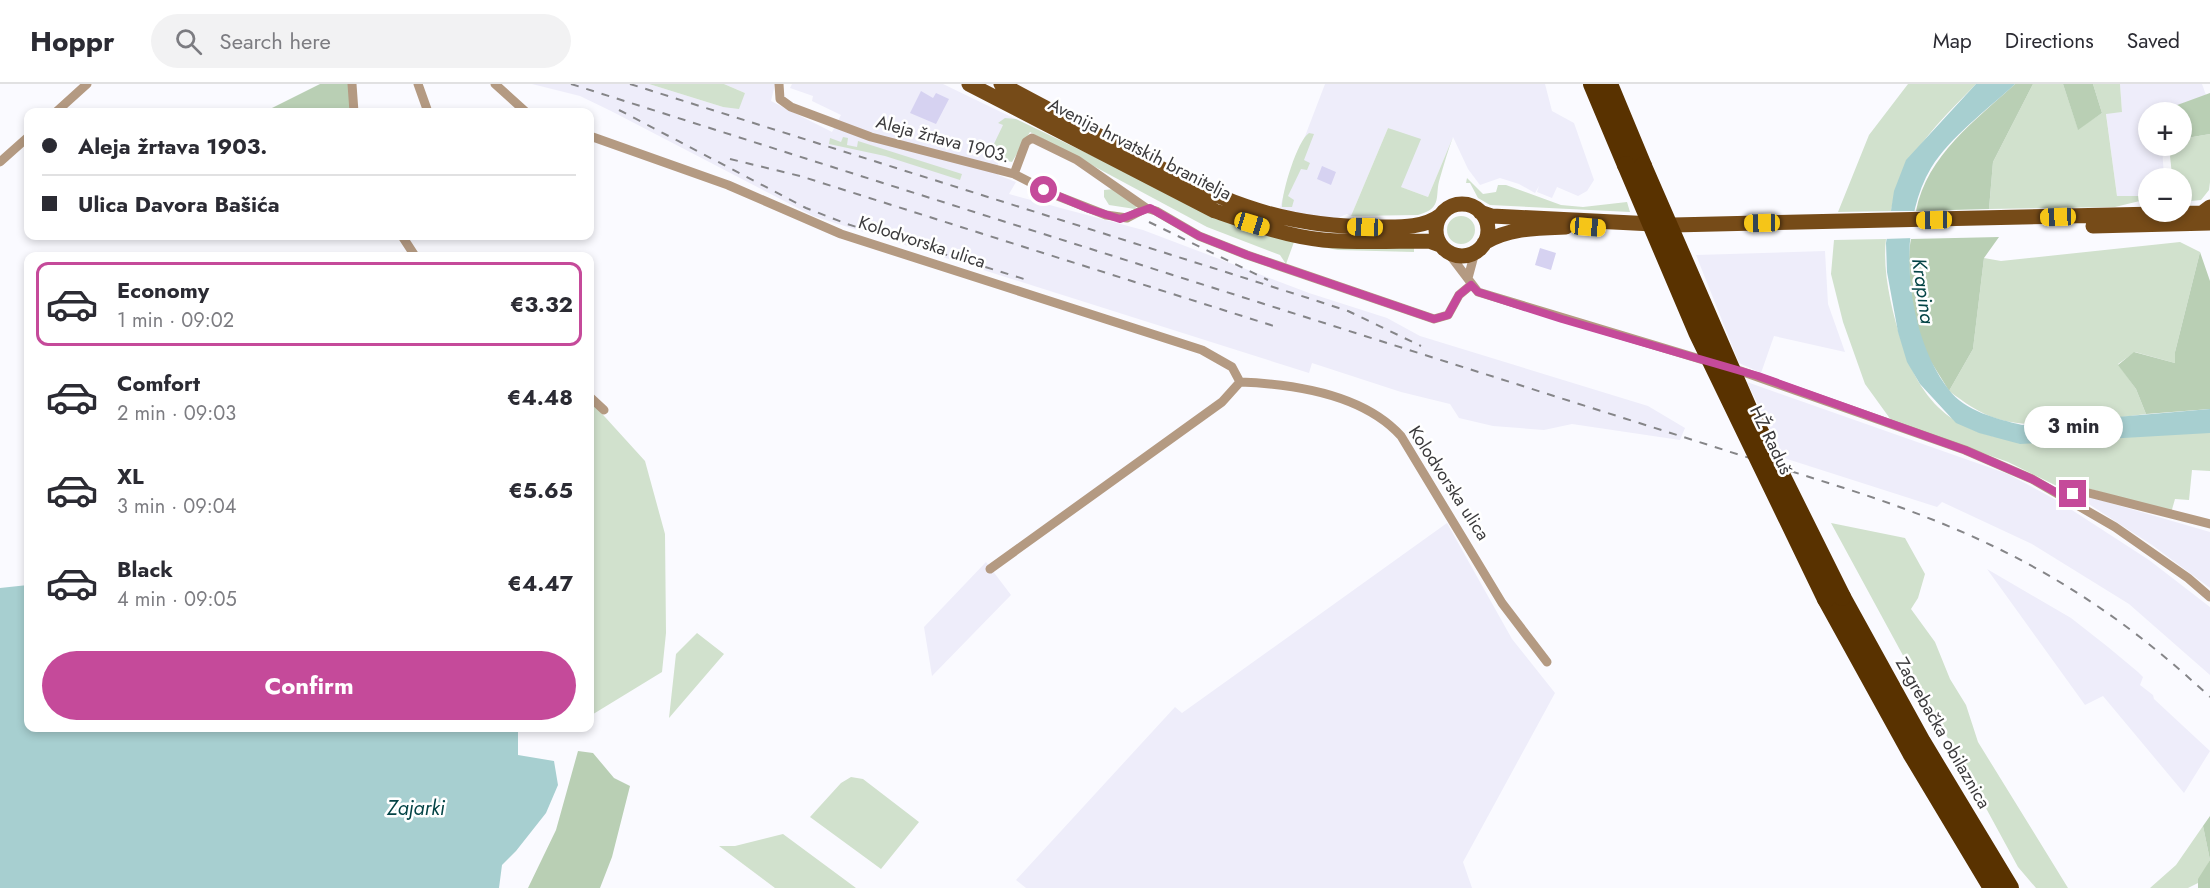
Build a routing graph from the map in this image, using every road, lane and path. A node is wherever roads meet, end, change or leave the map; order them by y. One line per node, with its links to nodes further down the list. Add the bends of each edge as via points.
1 (87, 84): 10 (street)
2 (352, 84): 11 (street)
3 (418, 84): 12 (street)
4 (495, 84): 13 (street)
5 (779, 84): 18 (street, Aleja žrtava 1903., via 777,92 782,101 835,124)
6 (969, 84): 26 (main road, Avenija hrvatskih branitelja, via 1215,211 1252,224 1321,240 1429,241)
7 (1001, 84): 22 (main road, Avenija hrvatskih branitelja, via 1209,193 1270,216 1312,224 1384,227 1422,225)
8 (1592, 84): 17 (highway)
9 (1609, 84): 17 (highway)
10 (60, 108)
11 (354, 108)
12 (427, 108)
13 (522, 108)
14 (594, 137): 29 (street, Kolodvorska ulica, via 728,185 842,234 1202,350 1232,367)
15 (24, 140): 16 (street)
16 (0, 162)
17 (1635, 166): 36 (highway, HŽ Raduš, bridge, via 1712,364)
18 (1014, 174): 20 (street, Aleja žrtava 1903., via 1120,219); 20 (street, via 1026,142 1032,138 1077,160)
19 (2210, 207): 23 (main road, via 2202,213)
20 (1146, 208): 28 (street, via 1199,236 1247,255 1434,319 1448,315)
21 (1480, 212): 22 (main road, via 1469,205 1457,205); 25 (main road, via 1492,216 1660,224); 27 (main road, via 1487,223)
22 (1440, 215): 26 (main road, via 1436,230)
23 (1999, 223): 24 (main road); 25 (main road)
24 (2210, 223)
25 (1804, 226): 27 (main road, via 1679,233 1562,227 1499,234)
26 (1443, 247): 27 (main road, via 1460,256); 28 (street)
27 (1479, 248): 28 (street)
28 (1469, 282): 32 (street, via 1478,292 1758,376 1965,450)
29 (1240, 382): 34 (street, via 1222,402); 37 (street, Kolodvorska ulica, via 1302,388 1352,402 1389,422 1502,603)
30 (594, 401): 31 (street)
31 (604, 410)
32 (2061, 495): 33 (street, via 2085,492); 35 (street, via 2115,527)
33 (2210, 524)
34 (990, 569)
35 (2210, 597)
36 (1834, 598): 38 (highway, Zagrebačka obilaznica, via 1911,753); 39 (highway, Zagrebačka obilaznica)
37 (1547, 662)
38 (1992, 888)
39 (2010, 888)

